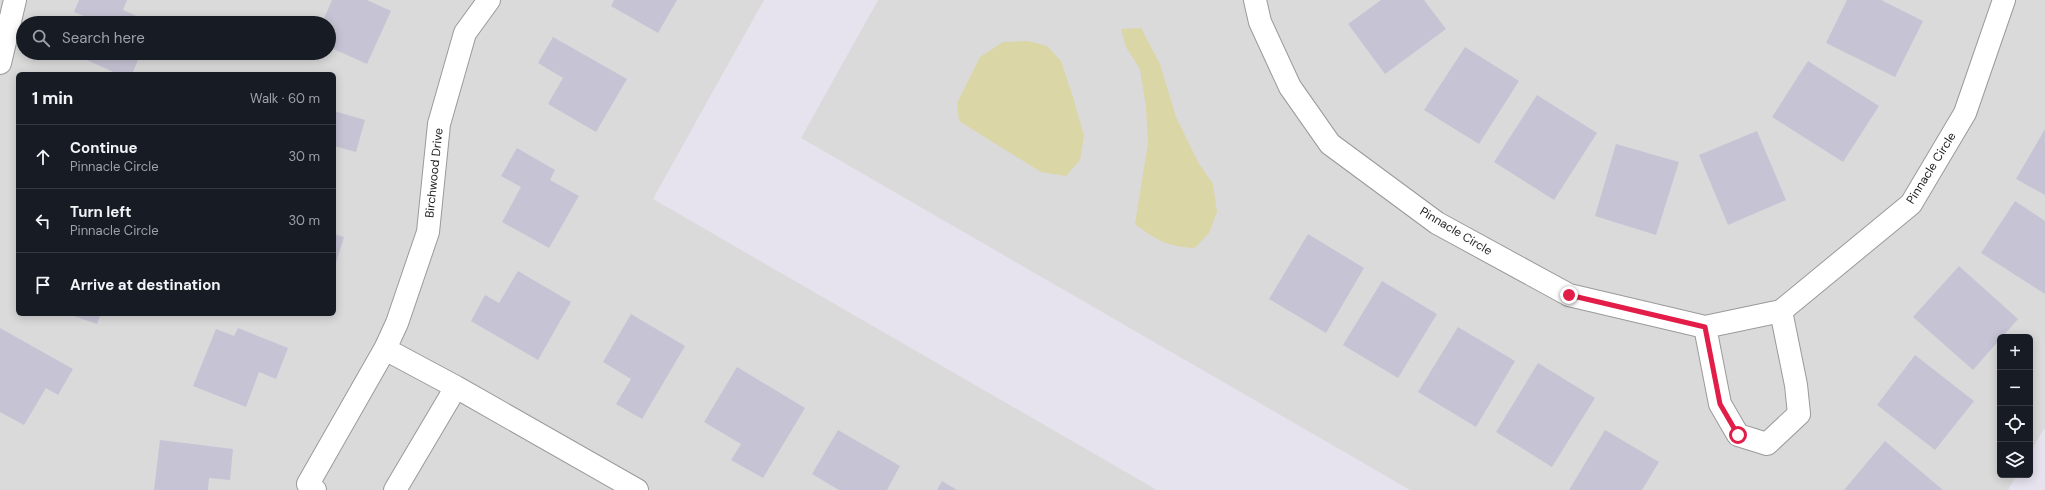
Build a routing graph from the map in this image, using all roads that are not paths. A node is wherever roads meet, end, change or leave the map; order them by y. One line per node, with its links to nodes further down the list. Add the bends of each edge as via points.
1 (15, 0): 5 (street)
2 (489, 0): 8 (street, Birchwood Drive, via 465,33 439,124 428,232 397,323)
3 (1255, 0): 7 (street, Pinnacle Circle, via 1260,22 1290,87 1330,144 1437,223 1569,295)
4 (2004, 0): 6 (street, Pinnacle Circle, via 1965,112 1911,204)
5 (0, 63)
6 (1781, 311): 7 (street, Pinnacle Circle); 7 (street, via 1796,385 1799,414 1767,444 1738,435 1720,404)
7 (1705, 327)
8 (385, 349): 9 (street); 10 (street, Birchwood Drive, via 308,484)
9 (456, 387): 11 (street); 12 (street)
10 (315, 490)
11 (395, 490)
12 (637, 490)

